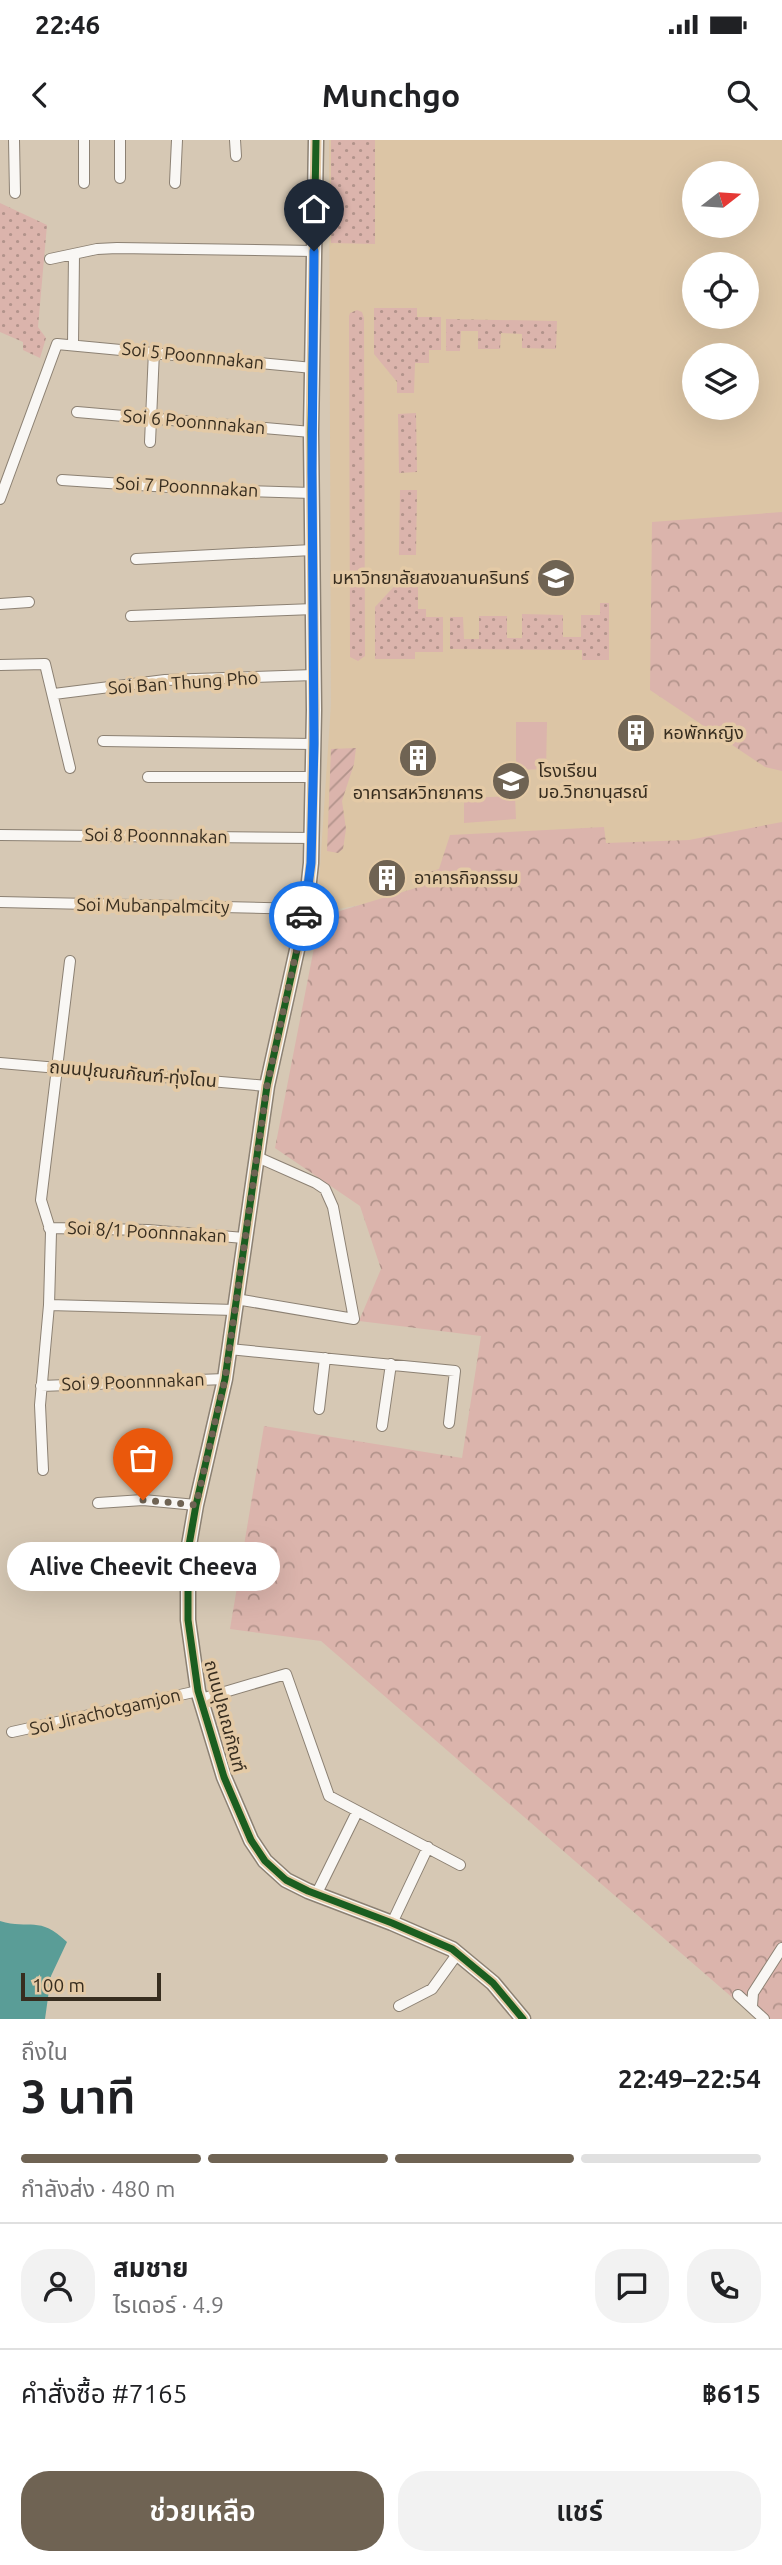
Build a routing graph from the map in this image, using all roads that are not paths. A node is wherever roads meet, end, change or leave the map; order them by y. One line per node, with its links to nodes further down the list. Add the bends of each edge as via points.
1 (14, 140): 11 (street)
2 (83, 140): 9 (street)
3 (120, 140): 8 (street)
4 (177, 140): 10 (street)
5 (235, 140): 7 (street)
6 (316, 140): 12 (street, ถนนปุณณกัณฑ์)
7 (236, 156)
8 (120, 178)
9 (84, 183)
10 (175, 183)
11 (15, 193)
12 (314, 251): 13 (street, via 117,248); 17 (street, ถนนปุณณกัณฑ์)
13 (74, 254): 14 (street); 15 (street)
14 (50, 260)
15 (73, 345): 16 (street, Soi 5 Poonnnakan); 24 (street, via 57,344)
16 (154, 351): 17 (street, Soi 5 Poonnnakan); 19 (street)
17 (313, 368): 20 (street, ถนนปุณณกัณฑ์)
18 (77, 411): 19 (street, Soi 6 Poonnnakan)
19 (150, 419): 20 (street, Soi 6 Poonnnakan); 21 (street)
20 (312, 432): 23 (street, ถนนปุณณกัณฑ์)
21 (150, 442)
22 (62, 480): 23 (street, Soi 7 Poonnnakan)
23 (312, 493): 25 (street, ถนนปุณณกัณฑ์)
24 (0, 499)
25 (312, 550): 26 (street); 29 (street, ถนนปุณณกัณฑ์)
26 (136, 559)
27 (29, 602): 28 (street)
28 (0, 604)
29 (313, 609): 30 (street); 32 (street, ถนนปุณณกัณฑ์)
30 (131, 616)
31 (0, 665): 33 (street, via 45,664)
32 (314, 675): 33 (street, Soi Ban Thung Pho, via 164,680); 35 (street, ถนนปุณณกัณฑ์)
33 (54, 694): 36 (street)
34 (103, 741): 35 (street)
35 (314, 744): 37 (street, ถนนปุณณกัณฑ์)
36 (70, 768)
37 (313, 776): 38 (street); 40 (street, ถนนปุณณกัณฑ์)
38 (148, 777)
39 (0, 835): 40 (street, Soi 8 Poonnnakan)
40 (313, 838): 42 (street, ถนนปุณณกัณฑ์)
41 (0, 902): 42 (street, Soi Mubanpalmcity)
42 (306, 909): 46 (street, ถนนปุณณกัณฑ์)
43 (70, 961): 45 (street)
44 (0, 1063): 45 (street, ถนนปุณณกัณฑ์-ทุ่งโดน)
45 (59, 1068): 46 (street, ถนนปุณณกัณฑ์-ทุ่งโดน); 48 (street, via 41,1200)
46 (267, 1086): 47 (street, ถนนปุณณกัณฑ์)
47 (255, 1156): 49 (street, ถนนปุณณกัณฑ์); 50 (street, via 325,1189 333,1207 354,1319)
48 (49, 1227): 49 (street, Soi 8/1 Poonnnakan); 51 (street)
49 (244, 1238): 50 (street, ถนนปุณณกัณฑ์)
50 (235, 1304): 51 (street); 52 (street, ถนนปุณณกัณฑ์)
51 (49, 1305): 56 (street)
52 (229, 1349): 53 (street); 55 (street, ถนนปุณณกัณฑ์)
53 (325, 1358): 54 (street); 57 (street)
54 (391, 1364): 58 (street, via 455,1371); 59 (street)
55 (225, 1379): 56 (street, Soi 9 Poonnnakan); 62 (street, ถนนปุณณกัณฑ์)
56 (41, 1386): 60 (street)
57 (319, 1409)
58 (449, 1423)
59 (382, 1426)
60 (43, 1470)
61 (98, 1503): 62 (street, via 143,1500)
62 (196, 1505): 63 (street, ถนนปุณณกัณฑ์, via 186,1594)
63 (200, 1695): 64 (street, Soi Jirachotgamjon); 65 (street, Soi Jirachotgamjon, via 286,1674 329,1796); 68 (street, ถนนปุณณกัณฑ์, via 224,1777 251,1840 279,1875)
64 (12, 1732)
65 (357, 1812): 66 (street); 68 (street)
66 (428, 1847): 67 (street); 69 (street)
67 (460, 1865)
68 (316, 1895): 69 (street, ถนนปุณณกัณฑ์)
69 (392, 1923): 71 (street, ถนนปุณณกัณฑ์)
70 (782, 1948): 74 (street, via 753,1993)
71 (458, 1953): 73 (street, via 432,1989); 75 (street, ถนนปุณณกัณฑ์, via 493,1983)
72 (738, 1996): 74 (street)
73 (399, 2006)
74 (752, 2006): 76 (street)
75 (523, 2019)
76 (764, 2019)

